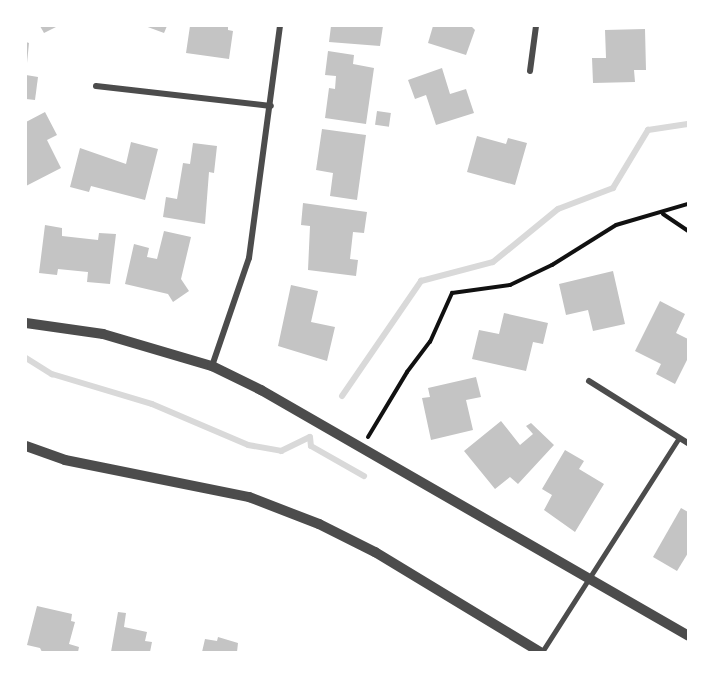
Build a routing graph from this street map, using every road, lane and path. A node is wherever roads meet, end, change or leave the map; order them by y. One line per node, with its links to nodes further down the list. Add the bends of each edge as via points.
1 (280, 26): 5 (street)
2 (536, 26): 3 (street)
3 (530, 71)
4 (96, 86): 5 (street)
5 (271, 106): 10 (street, via 249,258)
6 (688, 204): 7 (path)
7 (663, 213): 8 (path); 15 (path, via 616,225 552,265 510,285 452,293 430,342 407,372)
8 (688, 231)
9 (26, 323): 10 (street, via 103,334)
10 (212, 366): 15 (street)
11 (589, 381): 12 (street)
12 (679, 438): 13 (street); 16 (lane)
13 (688, 443)
14 (26, 446): 18 (street, via 65,460 249,497 320,524 375,552)
15 (362, 448): 16 (street)
16 (590, 582): 17 (street); 18 (lane)
17 (688, 636)
18 (541, 652)

